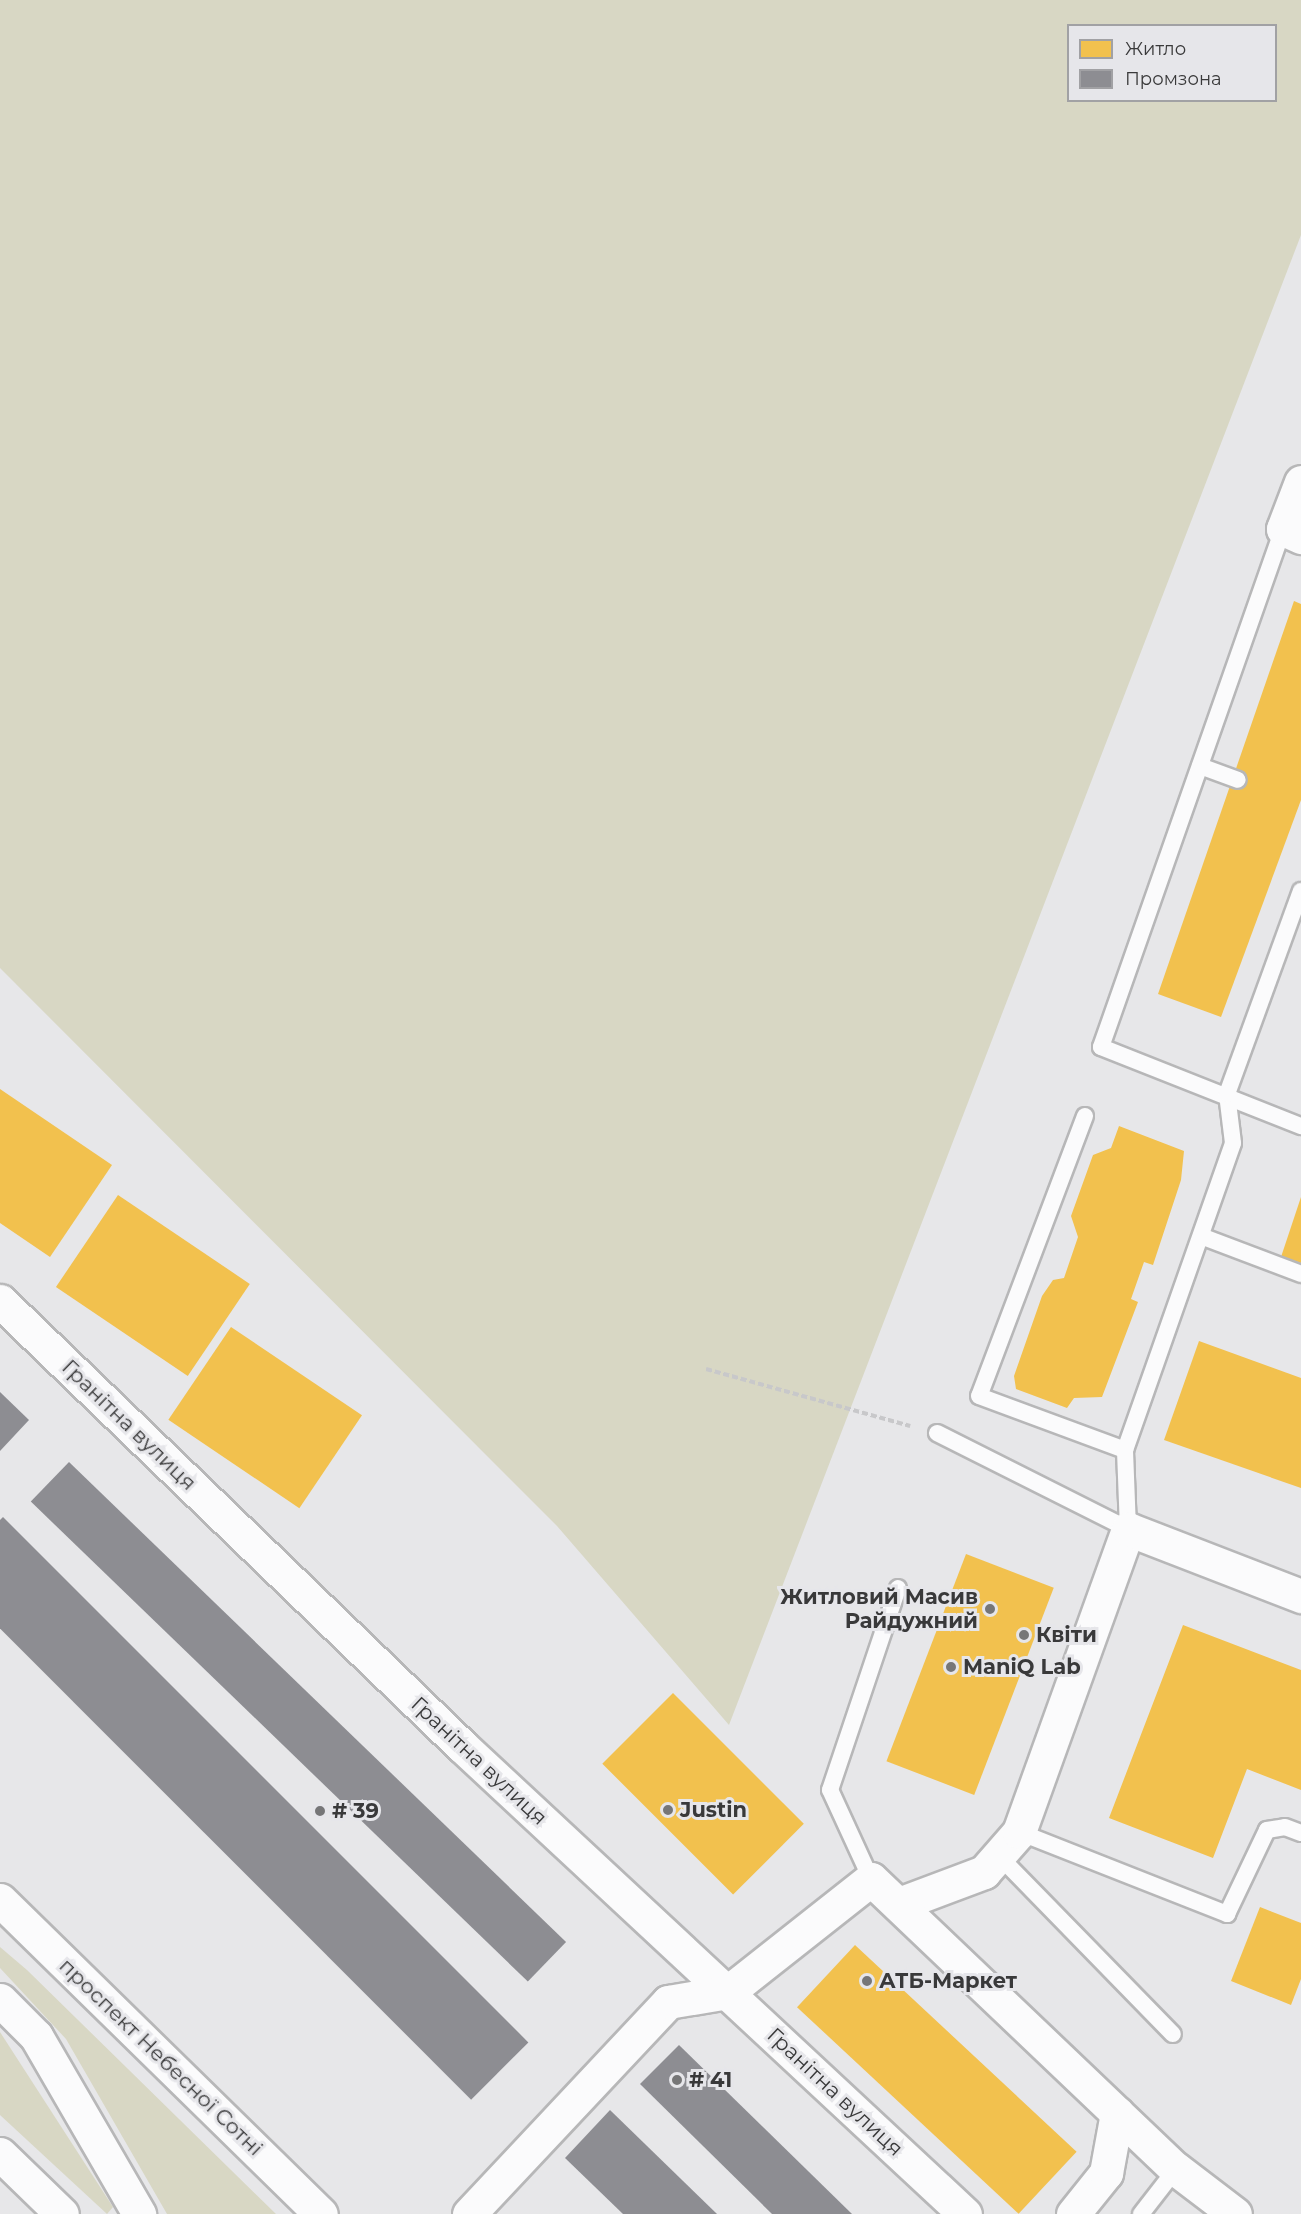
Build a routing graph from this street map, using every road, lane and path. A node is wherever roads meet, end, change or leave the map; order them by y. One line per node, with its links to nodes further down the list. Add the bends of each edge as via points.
1 (1301, 482): 2 (street)
2 (1292, 533): 3 (lane)
3 (1200, 766): 4 (lane); 6 (lane, via 1101,1047)
4 (1238, 780)
5 (1301, 891): 6 (lane)
6 (1227, 1094): 8 (lane); 9 (lane, via 1233,1143)
7 (1085, 1116): 14 (lane, via 979,1396)
8 (1301, 1126)
9 (1201, 1236): 10 (lane); 14 (lane)
10 (1301, 1274)
11 (0, 1301): 23 (street, Гранітна вулиця, via 462,1746)
12 (706, 1369): 13 (path)
13 (938, 1433): 15 (lane)
14 (1125, 1450): 15 (lane)
15 (1128, 1528): 17 (street); 19 (street)
16 (898, 1588): 20 (lane, via 830,1790)
17 (1301, 1596)
18 (1301, 1833): 19 (lane, via 1285,1827 1267,1830 1227,1914)
19 (1010, 1845): 22 (street, via 984,1872); 25 (lane)
20 (871, 1879): 22 (street); 23 (street)
21 (0, 1900): 31 (street, проспект Небесної Сотні)
22 (899, 1904): 26 (street)
23 (728, 1992): 32 (street, via 668,2002); 33 (street, Гранітна вулиця)
24 (0, 2000): 30 (street, via 36,2036)
25 (1173, 2034)
26 (1117, 2113): 28 (street); 34 (street, via 1106,2173)
27 (0, 2154): 29 (street)
28 (1176, 2169): 35 (lane); 36 (street)
29 (62, 2214)
30 (139, 2214)
31 (321, 2214)
32 (469, 2214)
33 (965, 2214)
34 (1073, 2214)
35 (1141, 2214)
36 (1235, 2214)

